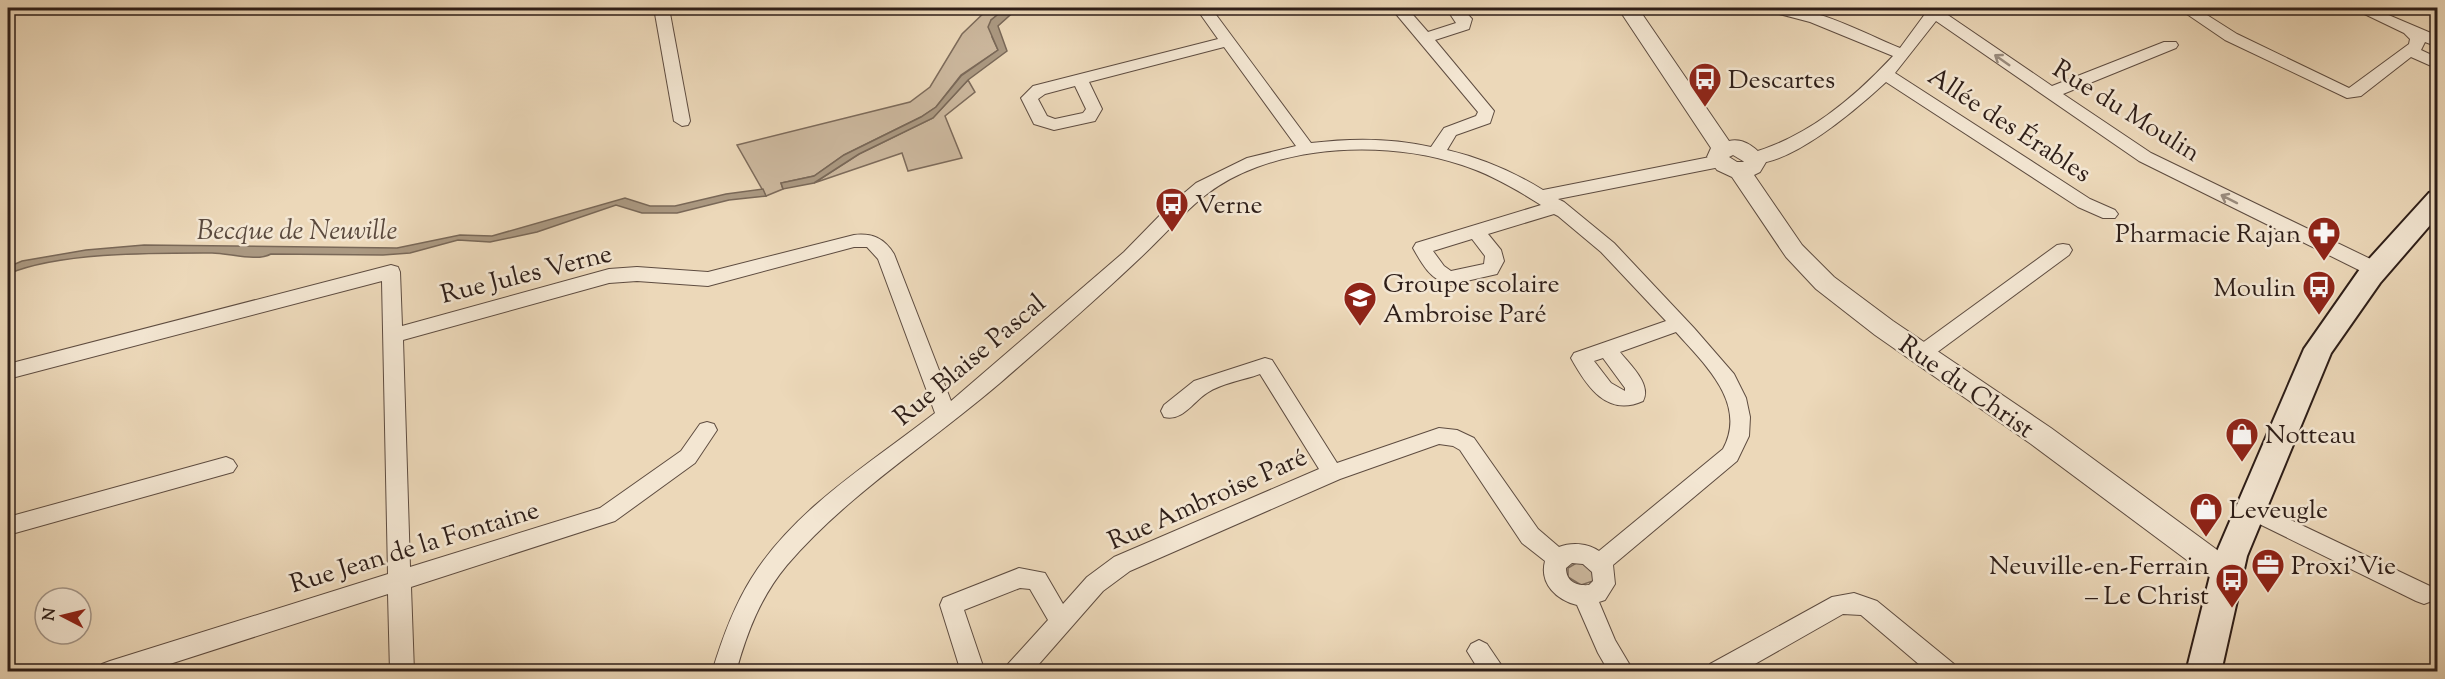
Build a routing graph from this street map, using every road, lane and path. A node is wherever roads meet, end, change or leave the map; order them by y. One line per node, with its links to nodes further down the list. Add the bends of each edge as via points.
1 (660, 8): 21 (street)
2 (1204, 8): 12 (street)
3 (1399, 8): 11 (street)
4 (1454, 8): 11 (street, via 1464,19 1464,26)
5 (1628, 8): 24 (street, Rue du Christ)
6 (1773, 8): 16 (street, via 1815,19)
7 (2186, 8): 15 (street, via 2230,37 2347,93 2355,92)
8 (2360, 8): 10 (street)
9 (1932, 9): 16 (street); 20 (street, Rue du Moulin, one-way to 9)
10 (2409, 29): 13 (street); 15 (street, via 2419,42)
11 (1423, 39): 23 (street, via 1486,111 1484,119 1446,133)
12 (1228, 41): 19 (street); 22 (street)
13 (2438, 42)
14 (2170, 45): 20 (street)
15 (2410, 51): 17 (street)
16 (1903, 55): 18 (street)
17 (2438, 64)
18 (1885, 74): 24 (street, via 1812,134 1783,150); 27 (street, Allée des Érables, via 2084,203)
19 (1080, 79)
20 (2050, 93): 30 (street, Rue du Moulin, one-way to 20, via 2145,157)
21 (682, 121)
22 (1307, 149): 23 (street, Rue Blaise Pascal, via 1366,145); 37 (street, Rue Blaise Pascal, via 1247,165 1203,187 1039,339)
23 (1437, 153): 26 (street, Rue Blaise Pascal, via 1482,165)
24 (1734, 160): 26 (street); 34 (street, Rue du Christ, via 1784,237 1813,273)
25 (2438, 199): 30 (main road)
26 (1551, 201): 28 (street); 31 (street, Rue Blaise Pascal, via 1614,252)
27 (2109, 214)
28 (1476, 232)
29 (2063, 250): 34 (street)
30 (2376, 270): 41 (main road, via 2318,349)
31 (1678, 324): 33 (street); 44 (street, Rue Blaise Pascal, via 1733,388 1741,418 1739,437 1730,456 1719,466)
32 (394, 335): 35 (street, via 391,273); 37 (street, Rue Jules Verne, via 609,276 708,279 869,240 879,245 887,259); 46 (street)
33 (1607, 349)
34 (1921, 354): 45 (street, Rue du Christ)
35 (8, 371)
36 (1171, 411): 40 (street, via 1201,386 1265,365)
37 (946, 415): 56 (street, Rue Blaise Pascal, via 831,506 791,543 753,592 739,620)
38 (707, 429): 46 (street, Rue Jean de la Fontaine, via 688,457 607,515)
39 (226, 466): 42 (street)
40 (1332, 473): 43 (street, Rue Ambroise Paré, via 1439,436 1457,438 1473,452 1530,536); 49 (street, Rue Ambroise Paré, via 1122,564 1095,584)
41 (2251, 510): 45 (main road); 47 (street)
42 (8, 526)
43 (1558, 560): 44 (street, via 1568,553 1581,553); 48 (street, via 1555,575 1561,586)
44 (1599, 563): 48 (street, via 1605,573 1605,584 1597,593)
45 (2225, 572): 51 (main road)
46 (400, 581): 52 (street, Rue Jean de la Fontaine); 55 (street)
47 (2424, 594)
48 (1586, 596): 59 (street, via 1598,629)
49 (1060, 621): 53 (street, Rue Ambroise Paré); 57 (street, via 1037,580 1019,578 951,605)
50 (1479, 651): 58 (street)
51 (2210, 669)
52 (123, 670)
53 (1020, 670)
54 (1940, 670): 60 (street, via 1869,608 1849,603 1840,604)
55 (402, 672)
56 (724, 672)
57 (973, 672)
58 (1494, 672)
59 (1622, 672)
60 (1718, 672)

